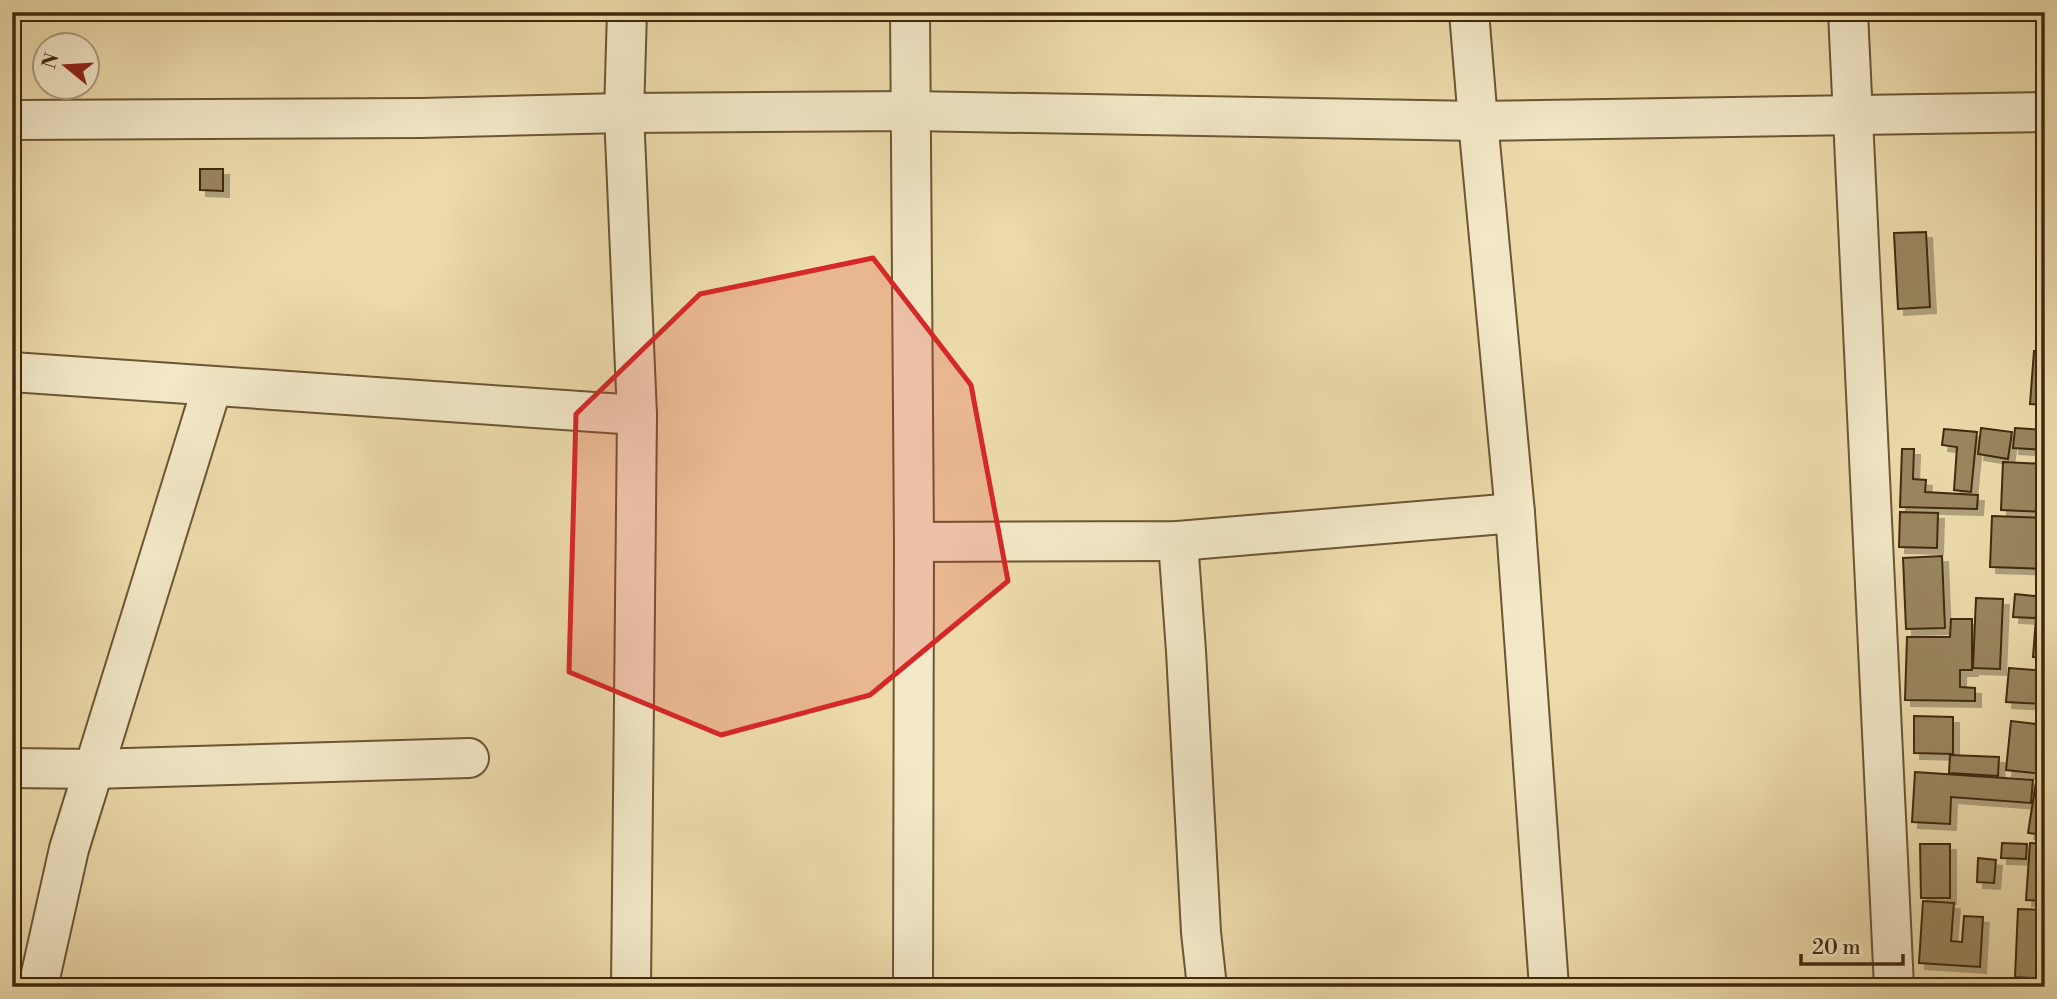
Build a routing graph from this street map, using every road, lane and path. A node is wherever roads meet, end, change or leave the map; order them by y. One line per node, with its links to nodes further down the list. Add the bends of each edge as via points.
1 (627, 12): 7 (street)
2 (910, 12): 5 (street)
3 (1469, 12): 10 (street)
4 (1848, 12): 8 (street)
5 (911, 111): 7 (street); 10 (street); 16 (street)
6 (2045, 112): 8 (street)
7 (624, 113): 9 (street); 13 (street)
8 (1853, 115): 10 (street); 25 (street)
9 (12, 120)
10 (1478, 121): 14 (street)
11 (12, 372): 12 (street)
12 (212, 387): 13 (street); 19 (street)
13 (637, 415): 21 (street)
14 (1515, 513): 15 (street); 24 (street)
15 (1178, 541): 16 (street); 23 (street)
16 (914, 542): 22 (street)
17 (469, 758): 19 (street)
18 (12, 768): 19 (street)
19 (93, 769): 20 (street, via 69,849)
20 (38, 987)
21 (631, 987)
22 (913, 987)
23 (1207, 987)
24 (1549, 987)
25 (1894, 987)

